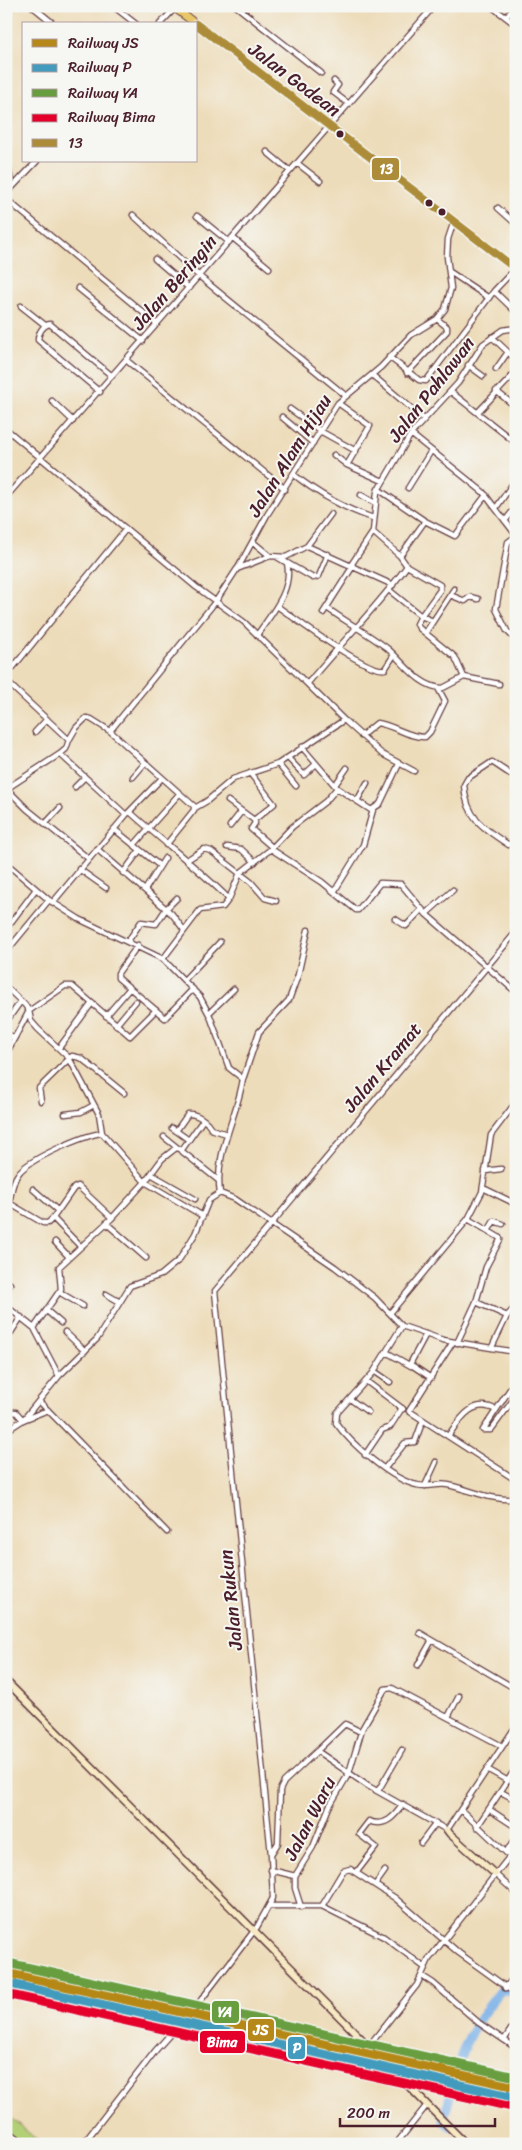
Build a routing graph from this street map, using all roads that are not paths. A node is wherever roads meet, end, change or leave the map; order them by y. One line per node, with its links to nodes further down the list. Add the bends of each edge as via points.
1 (32, 6): 9 (street)
2 (113, 6): 10 (street)
3 (236, 6): 15 (street)
4 (434, 6): 17 (street, Jalan Beringin)
5 (491, 6): 8 (street)
6 (175, 7): 11 (street); 12 (main road, Jalan Godean)
7 (514, 7): 8 (street)
8 (506, 17): 13 (street)
9 (52, 22)
10 (133, 22)
11 (162, 22)
12 (194, 22)
13 (516, 25)
14 (198, 26): 18 (main road, Jalan Godean)
15 (321, 73)
16 (334, 81): 17 (street, via 338,85 333,92)
17 (349, 104): 18 (street, Jalan Beringin)
18 (330, 126): 22 (street, Jalan Beringin); 31 (main road, Jalan Godean)
19 (6, 132): 25 (street)
20 (267, 152): 23 (street)
21 (36, 162): 25 (street)
22 (297, 163): 23 (street, Jalan Beringin); 24 (street)
23 (290, 171): 33 (street, Jalan Beringin)
24 (320, 181)
25 (12, 186): 26 (street)
26 (6, 194)
27 (6, 198): 46 (street)
28 (498, 208): 32 (street)
29 (133, 215): 38 (street)
30 (197, 216): 33 (street)
31 (454, 220): 36 (main road, Jalan Godean); 37 (street, Jalan Alam Hijau, via 447,248)
32 (516, 224)
33 (231, 240): 35 (street); 38 (street, Jalan Beringin)
34 (155, 259): 40 (street)
35 (269, 268)
36 (516, 268): 41 (street)
37 (450, 272): 42 (street); 45 (street, Jalan Alam Hijau, via 449,296)
38 (199, 276): 40 (street, Jalan Beringin); 65 (street)
39 (78, 288): 50 (street)
40 (189, 288): 46 (street, Jalan Beringin)
41 (494, 292): 42 (street); 44 (street)
42 (489, 298): 57 (street, via 428,380 422,381)
43 (21, 306): 47 (street)
44 (516, 312)
45 (437, 319): 52 (street, Jalan Alam Hijau, via 411,336); 57 (street, via 447,327 447,331)
46 (157, 324): 50 (street, Jalan Beringin)
47 (46, 325): 60 (street, via 50,324); 63 (street, via 38,340)
48 (516, 328): 49 (street, Jalan Pahlawan, via 503,330)
49 (492, 337): 51 (street); 55 (street, Jalan Pahlawan)
50 (143, 341): 53 (street, Jalan Beringin)
51 (508, 352): 54 (street); 56 (street)
52 (389, 357): 57 (street); 59 (street, Jalan Alam Hijau)
53 (126, 360): 60 (street, Jalan Beringin); 88 (street)
54 (516, 360)
55 (468, 365): 61 (street); 64 (street, Jalan Pahlawan)
56 (496, 369)
57 (408, 372)
58 (516, 372): 62 (street)
59 (372, 375): 65 (street, Jalan Alam Hijau); 72 (street)
60 (112, 376): 63 (street, Jalan Beringin)
61 (483, 376)
62 (496, 391): 68 (street); 70 (street)
63 (100, 392): 73 (street, Jalan Beringin)
64 (450, 392): 70 (street); 72 (street, Jalan Pahlawan)
65 (345, 395): 67 (street, Jalan Alam Hijau)
66 (52, 402): 73 (street)
67 (338, 403): 75 (street, Jalan Alam Hijau); 79 (street, via 370,426)
68 (516, 407)
69 (290, 408): 75 (street)
70 (478, 412): 78 (street)
71 (282, 417): 77 (street)
72 (424, 419): 76 (street, Jalan Pahlawan)
73 (73, 421): 82 (street, Jalan Beringin)
74 (6, 429): 82 (street)
75 (322, 432): 77 (street, Jalan Alam Hijau); 79 (street)
76 (411, 434): 80 (street); 86 (street, Jalan Pahlawan)
77 (313, 443): 84 (street, Jalan Alam Hijau)
78 (516, 443)
79 (356, 450): 83 (street)
80 (431, 451): 87 (street); 91 (street)
81 (334, 455): 83 (street)
82 (40, 457): 92 (street, Jalan Beringin); 100 (street)
83 (347, 465): 86 (street)
84 (293, 474): 88 (street, Jalan Alam Hijau); 97 (street, via 318,495)
85 (516, 479): 95 (street)
86 (383, 481): 89 (street, Jalan Pahlawan)
87 (408, 488)
88 (285, 489): 103 (street, Jalan Alam Hijau)
89 (378, 489): 93 (street, Jalan Pahlawan); 98 (street)
90 (360, 495): 93 (street)
91 (486, 495): 95 (street); 98 (street, via 455,536)
92 (6, 498)
93 (374, 503): 97 (street, Jalan Pahlawan)
94 (516, 507): 99 (street)
95 (496, 508): 99 (street)
96 (331, 514): 104 (street)
97 (373, 518): 101 (street, Jalan Pahlawan)
98 (425, 521): 108 (street)
99 (505, 521): 102 (street)
100 (126, 529): 118 (street); 130 (street)
101 (373, 532): 108 (street); 110 (street)
102 (515, 535): 127 (street, via 508,542 496,609 507,631)
103 (253, 542): 106 (street); 112 (street, Jalan Alam Hijau)
104 (306, 546): 105 (street); 107 (street, via 286,557)
105 (328, 554): 109 (street, via 317,577 313,578); 110 (street)
106 (270, 556): 107 (street); 112 (street)
107 (276, 556): 109 (street)
108 (400, 556): 111 (street)
109 (287, 563): 119 (street, via 290,575)
110 (352, 566): 113 (street); 120 (street)
111 (407, 566): 113 (street); 122 (street, via 440,585 440,590)
112 (237, 569): 118 (street, Jalan Alam Hijau)
113 (393, 585): 115 (street)
114 (454, 589): 116 (street)
115 (388, 590): 122 (street); 124 (street)
116 (450, 595): 117 (street, via 465,601 470,597); 123 (street)
117 (478, 599)
118 (216, 602): 126 (street); 138 (street, Jalan Alam Hijau)
119 (277, 606): 126 (street); 128 (street)
120 (327, 608): 121 (street); 124 (street)
121 (323, 613)
122 (421, 616): 123 (street); 125 (street, via 418,626)
123 (433, 621): 125 (street)
124 (354, 628): 128 (street); 129 (street)
125 (426, 632): 131 (street, via 455,657)
126 (256, 635): 133 (street)
127 (516, 640)
128 (337, 648): 129 (street, via 382,671); 133 (street)
129 (394, 655): 135 (street, via 420,680)
130 (6, 676)
131 (464, 677): 134 (street); 135 (street)
132 (6, 681): 136 (street)
133 (308, 683): 137 (street)
134 (499, 684)
135 (438, 688): 140 (street, via 445,701 425,737 377,723)
136 (47, 719): 139 (street); 141 (street)
137 (344, 720): 140 (street); 142 (street)
138 (110, 731): 141 (street, via 86,718); 145 (street)
139 (35, 732)
140 (361, 736): 148 (street)
141 (69, 740): 143 (street)
142 (302, 747): 144 (street); 147 (street)
143 (60, 754): 152 (street); 160 (street)
144 (288, 758): 146 (street); 147 (street, via 304,775)
145 (145, 763): 153 (street); 154 (street)
146 (278, 764): 151 (street); 157 (street)
147 (316, 764): 159 (street)
148 (399, 764): 150 (street); 166 (street, via 380,804)
149 (347, 768): 159 (street)
150 (414, 771)
151 (250, 773): 165 (street, via 233,779 207,802); 169 (street, via 274,804)
152 (85, 777): 158 (street); 168 (street)
153 (133, 777)
154 (162, 778): 161 (street); 168 (street)
155 (516, 778): 174 (street, via 492,762 468,778 464,785 478,824 509,845)
156 (367, 783): 162 (street)
157 (296, 786)
158 (75, 787)
159 (336, 787): 162 (street); 178 (street, via 326,801)
160 (7, 789): 170 (street)
161 (180, 793): 165 (street); 173 (street)
162 (357, 801): 166 (street)
163 (228, 802): 167 (street)
164 (60, 808): 170 (street)
165 (194, 808): 175 (street)
166 (373, 810): 194 (street, via 363,845)
167 (241, 812): 169 (street); 171 (street)
168 (128, 813): 172 (street); 173 (street)
169 (254, 820): 178 (street, via 251,829)
170 (46, 823): 182 (street)
171 (230, 826)
172 (114, 829): 176 (street); 179 (street)
173 (149, 829): 175 (street); 176 (street)
174 (516, 838)
175 (166, 844): 183 (street)
176 (134, 845): 180 (street)
177 (227, 848): 184 (street, via 241,849)
178 (271, 848): 184 (street); 194 (street)
179 (97, 849): 182 (street); 188 (street)
180 (140, 850): 186 (street); 188 (street)
181 (165, 858): 186 (street)
182 (89, 859): 187 (street)
183 (187, 860): 189 (street, via 204,849); 197 (street)
184 (255, 862): 189 (street)
185 (6, 863): 191 (street)
186 (160, 866): 192 (street)
187 (80, 869): 190 (street); 196 (street)
188 (123, 873): 192 (street)
189 (240, 873): 197 (street); 198 (street, via 265,898)
190 (106, 888)
191 (36, 889): 196 (street); 203 (street)
192 (145, 890): 199 (street)
193 (452, 890): 201 (street)
194 (334, 892): 200 (street, via 358,910 380,883 394,882 401,884)
195 (177, 898): 199 (street)
196 (52, 900): 207 (street, via 79,919); 210 (street)
197 (229, 900): 204 (street, via 220,908 200,910)
198 (276, 901)
199 (166, 908): 204 (street); 207 (street, via 156,924 141,922)
200 (422, 909): 201 (street); 202 (street, via 406,926)
201 (426, 914): 212 (street)
202 (395, 919)
203 (6, 929)
204 (184, 930): 211 (street)
205 (308, 930): 233 (street, via 289,1000 259,1032)
206 (516, 932): 212 (street, Jalan Kramat)
207 (128, 941): 209 (street)
208 (220, 942): 213 (street)
209 (138, 945): 211 (street); 215 (street, via 117,975)
210 (6, 952)
211 (162, 958): 213 (street)
212 (487, 967): 218 (street); 265 (street, Jalan Kramat)
213 (184, 979): 216 (street)
214 (6, 987): 219 (street)
215 (130, 988): 222 (street); 225 (street)
216 (193, 989): 222 (street, via 167,1018); 224 (street)
217 (234, 989): 224 (street)
218 (516, 992)
219 (21, 1001): 223 (street); 226 (street)
220 (136, 1001): 227 (street)
221 (92, 1003): 223 (street, via 72,986 65,986); 225 (street); 230 (street)
222 (156, 1010): 227 (street, via 132,1036)
223 (29, 1011): 229 (street); 230 (street, via 31,1021)
224 (209, 1013): 233 (street, via 231,1070)
225 (106, 1016): 227 (street)
226 (6, 1022)
227 (116, 1025)
228 (6, 1033): 229 (street)
229 (14, 1038): 231 (street)
230 (59, 1048): 232 (street)
231 (6, 1054)
232 (69, 1058): 234 (street, via 76,1055 81,1058); 235 (street, via 39,1088); 237 (street)
233 (243, 1079): 241 (street)
234 (124, 1093)
235 (40, 1101)
236 (516, 1102): 247 (street, via 491,1135)
237 (94, 1105): 238 (street, via 81,1112); 240 (street)
238 (65, 1114)
239 (203, 1120): 241 (street, via 211,1129); 243 (street); 243 (street, via 189,1114 174,1129)
240 (102, 1133): 250 (street); 256 (street, via 89,1134 23,1169 13,1183)
241 (228, 1134): 249 (street)
242 (164, 1138): 244 (street)
243 (189, 1140): 245 (street)
244 (176, 1148): 245 (street); 248 (street)
245 (181, 1151): 249 (street)
246 (501, 1170): 247 (street)
247 (485, 1171): 251 (street)
248 (151, 1174): 250 (street); 255 (street)
249 (218, 1180): 253 (street)
250 (145, 1182): 260 (street); 262 (street)
251 (483, 1188): 257 (street); 263 (street)
252 (33, 1189): 258 (street)
253 (220, 1193): 260 (street, via 209,1200); 265 (street, via 229,1195)
254 (516, 1196): 257 (street)
255 (195, 1199)
256 (10, 1203): 259 (street); 261 (street, via 43,1223)
257 (514, 1203)
258 (57, 1210): 261 (street); 262 (street, via 78,1186)
259 (6, 1211)
260 (202, 1216): 275 (street, via 179,1260 161,1275 130,1286)
261 (53, 1218): 269 (street)
262 (112, 1218): 264 (street)
263 (468, 1219): 267 (street); 281 (street)
264 (106, 1223): 269 (street); 271 (street)
265 (272, 1223): 272 (street, Jalan Kramat); 281 (street)
266 (503, 1224): 267 (street, via 495,1221)
267 (488, 1232): 276 (street, via 500,1240 486,1267)
268 (55, 1242): 270 (street)
269 (80, 1246): 270 (street)
270 (69, 1257): 273 (street, via 58,1269 62,1282)
271 (146, 1258)
272 (215, 1291): 354 (street, Jalan Rukun)
273 (59, 1292): 278 (street); 280 (street)
274 (106, 1294): 275 (street)
275 (120, 1302): 292 (street, via 105,1329)
276 (476, 1302): 282 (street); 290 (street)
277 (6, 1306): 283 (street)
278 (83, 1306)
279 (516, 1306): 282 (street)
280 (47, 1311): 284 (street); 286 (street)
281 (391, 1312): 285 (street)
282 (507, 1316): 291 (street)
283 (21, 1317): 286 (street); 289 (street)
284 (61, 1322)
285 (402, 1326): 288 (street); 293 (street)
286 (34, 1328): 297 (street)
287 (65, 1332): 292 (street)
288 (426, 1334): 290 (street); 295 (street)
289 (6, 1340)
290 (455, 1343): 291 (street); 298 (street)
291 (492, 1347): 294 (street)
292 (85, 1351): 297 (street)
293 (386, 1352): 295 (street); 296 (street)
294 (516, 1352)
295 (411, 1366): 298 (street)
296 (374, 1371): 300 (street); 301 (street)
297 (59, 1376): 305 (street)
298 (431, 1378): 310 (street)
299 (516, 1380): 302 (street)
300 (366, 1381): 304 (street); 307 (street)
301 (390, 1382)
302 (509, 1391): 303 (street); 309 (street)
303 (516, 1395): 309 (street, via 490,1431 483,1430)
304 (350, 1398): 311 (street); 316 (street, via 335,1420 346,1438)
305 (39, 1401): 308 (street); 312 (street)
306 (6, 1407): 312 (street)
307 (402, 1408): 310 (street); 316 (street)
308 (48, 1410): 312 (street); 322 (street)
309 (496, 1410): 315 (street, via 484,1406 470,1409)
310 (409, 1411): 313 (street)
311 (368, 1412)
312 (23, 1420): 314 (street)
313 (423, 1420): 315 (street); 318 (street, via 415,1442 404,1443)
314 (6, 1431)
315 (448, 1436): 319 (street)
316 (365, 1455): 318 (street)
317 (436, 1462): 320 (street)
318 (385, 1468): 320 (street, via 414,1484)
319 (516, 1480)
320 (425, 1486): 321 (street, via 448,1485 499,1499)
321 (516, 1499)
322 (167, 1532)
323 (420, 1633): 324 (street)
324 (432, 1640): 325 (street); 327 (street)
325 (418, 1665)
326 (6, 1681): 368 (main road)
327 (516, 1689)
328 (459, 1696): 329 (street)
329 (448, 1717): 331 (street, Jalan Waru, via 388,1688 382,1692); 334 (street)
330 (516, 1726): 332 (street)
331 (361, 1732): 336 (street, via 344,1724); 339 (street, Jalan Waru)
332 (510, 1734): 333 (street); 334 (street)
333 (516, 1738)
334 (502, 1746): 338 (street)
335 (402, 1750): 342 (street)
336 (317, 1751): 339 (street); 354 (street, via 284,1782 280,1790 278,1843)
337 (516, 1768): 340 (street)
338 (487, 1770): 341 (street); 346 (street)
339 (349, 1773): 342 (street); 362 (street, Jalan Waru)
340 (514, 1775): 341 (street)
341 (508, 1781): 343 (street)
342 (378, 1791): 345 (street)
343 (501, 1792): 344 (street); 347 (street)
344 (516, 1800)
345 (404, 1804): 348 (street); 360 (street, via 382,1824 369,1821 359,1834 376,1847)
346 (461, 1810): 349 (street); 351 (street)
347 (490, 1810): 349 (street); 350 (street)
348 (436, 1823): 351 (street); 353 (street)
349 (477, 1827): 356 (street)
350 (516, 1827)
351 (447, 1830): 361 (main road)
352 (516, 1839): 356 (street, via 508,1849)
353 (422, 1843)
354 (271, 1854): 358 (street, Jalan Rukun)
355 (516, 1854): 356 (street)
356 (510, 1856): 357 (street); 361 (street)
357 (516, 1862)
358 (271, 1870): 362 (street); 365 (street, Jalan Rukun, via 273,1892)
359 (385, 1871): 363 (street)
360 (356, 1873): 363 (street); 366 (street, via 350,1869 343,1871)
361 (495, 1874): 364 (street); 369 (street)
362 (296, 1876): 367 (street, Jalan Waru, via 295,1888)
363 (375, 1885): 369 (street)
364 (516, 1893)
365 (270, 1906): 367 (street); 368 (street)
366 (322, 1906): 367 (street); 370 (street, via 384,1937)
367 (301, 1907)
368 (254, 1931): 377 (main road); 383 (street)
369 (444, 1940): 370 (street); 373 (street)
370 (424, 1967): 372 (street)
371 (516, 1975): 373 (street)
372 (422, 1976): 376 (street); 377 (street)
373 (505, 1988): 374 (street)
374 (516, 1994)
375 (516, 2027): 376 (street)
376 (504, 2040): 378 (street)
377 (368, 2047): 379 (main road)
378 (516, 2048)
379 (427, 2104): 384 (street); 385 (main road)
380 (6, 2129): 382 (street)
381 (516, 2137): 386 (street)
382 (25, 2144)
383 (83, 2144)
384 (396, 2144)
385 (466, 2144)
386 (510, 2144)

